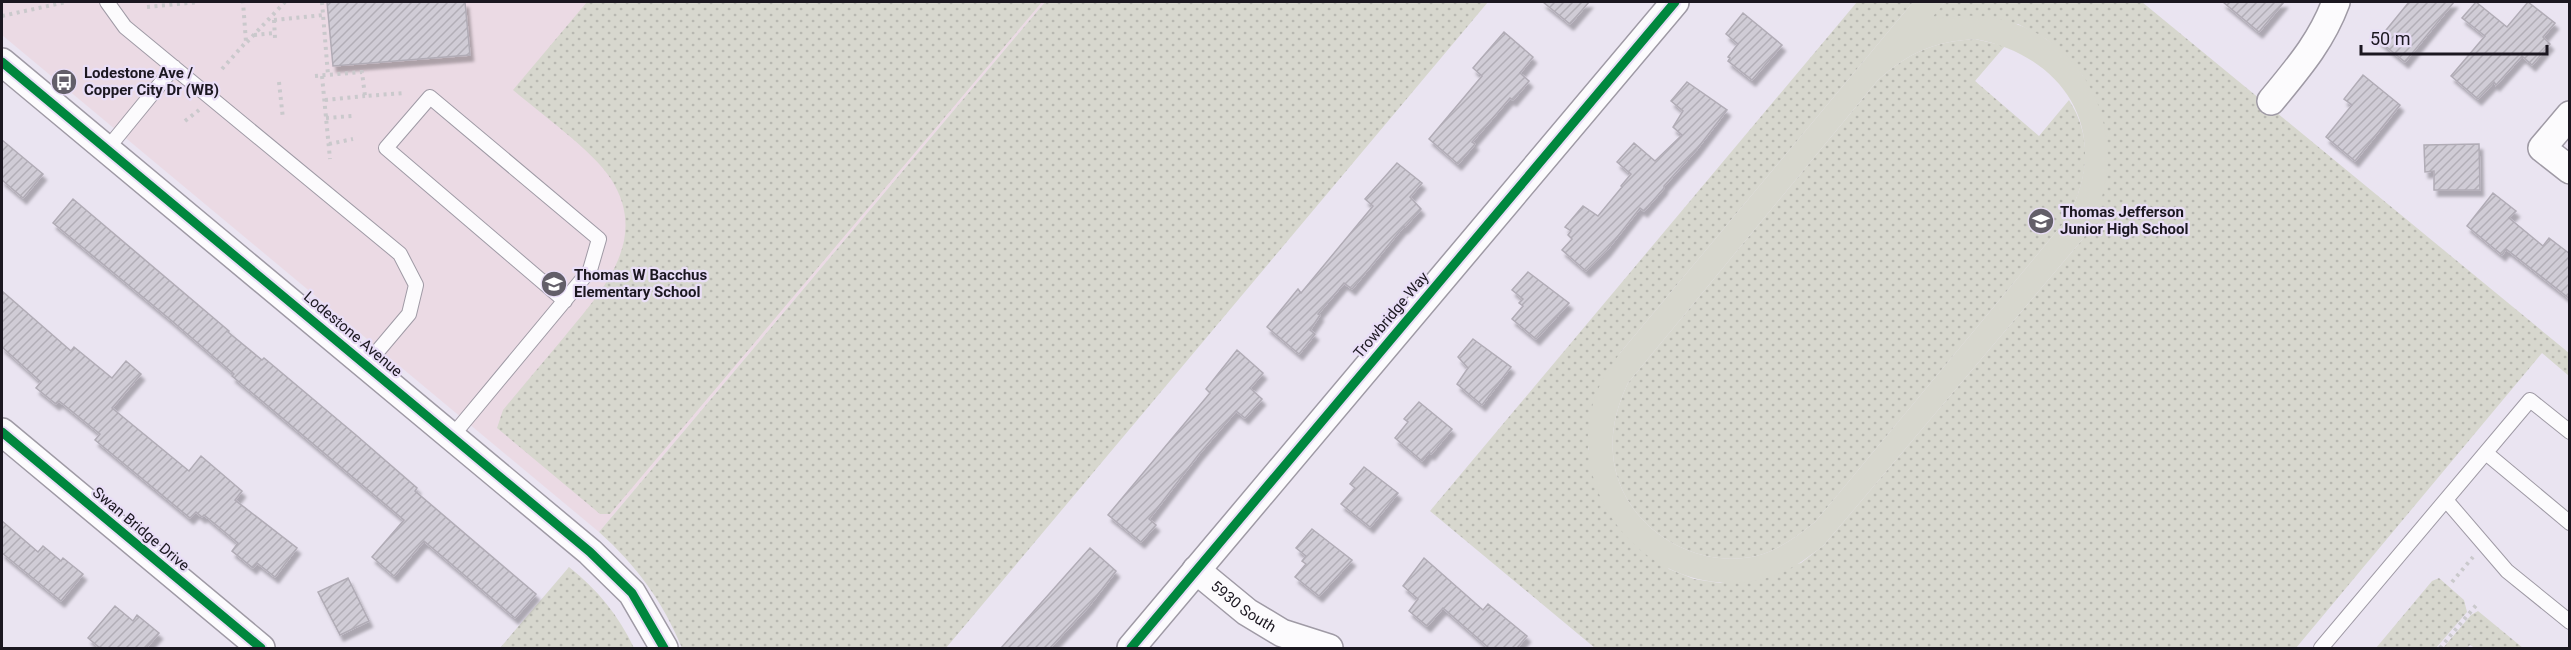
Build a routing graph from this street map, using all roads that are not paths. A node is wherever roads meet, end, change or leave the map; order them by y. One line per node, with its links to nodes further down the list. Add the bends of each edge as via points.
1 (107, 2): 5 (lane, via 125,27)
2 (1675, 2): 18 (street, Trowbridge Way)
3 (2336, 2): 6 (street, via 2313,49)
4 (2, 62): 8 (street, Lodestone Avenue)
5 (174, 68): 8 (lane); 11 (lane, via 400,254 416,285 409,314)
6 (2271, 101)
7 (2570, 115): 9 (street, via 2542,148)
8 (107, 149): 11 (street, Lodestone Avenue)
9 (2570, 170)
10 (565, 301): 10 (lane, via 590,270 599,239 430,97 386,148); 14 (lane)
11 (366, 365): 14 (street, Lodestone Avenue)
12 (2, 432): 20 (street, Swan Bridge Drive)
13 (2570, 432): 15 (lane, via 2530,400)
14 (453, 435): 21 (street, Lodestone Avenue, via 632,593)
15 (2486, 453): 16 (lane); 17 (lane)
16 (2446, 500): 19 (lane, via 2507,571); 24 (lane)
17 (2570, 523)
18 (1196, 570): 22 (street, Trowbridge Way); 23 (street, 5930 South, via 1247,612 1282,633)
19 (2570, 622)
20 (261, 648)
21 (664, 648)
22 (1131, 648)
23 (1329, 648)
24 (2320, 648)

